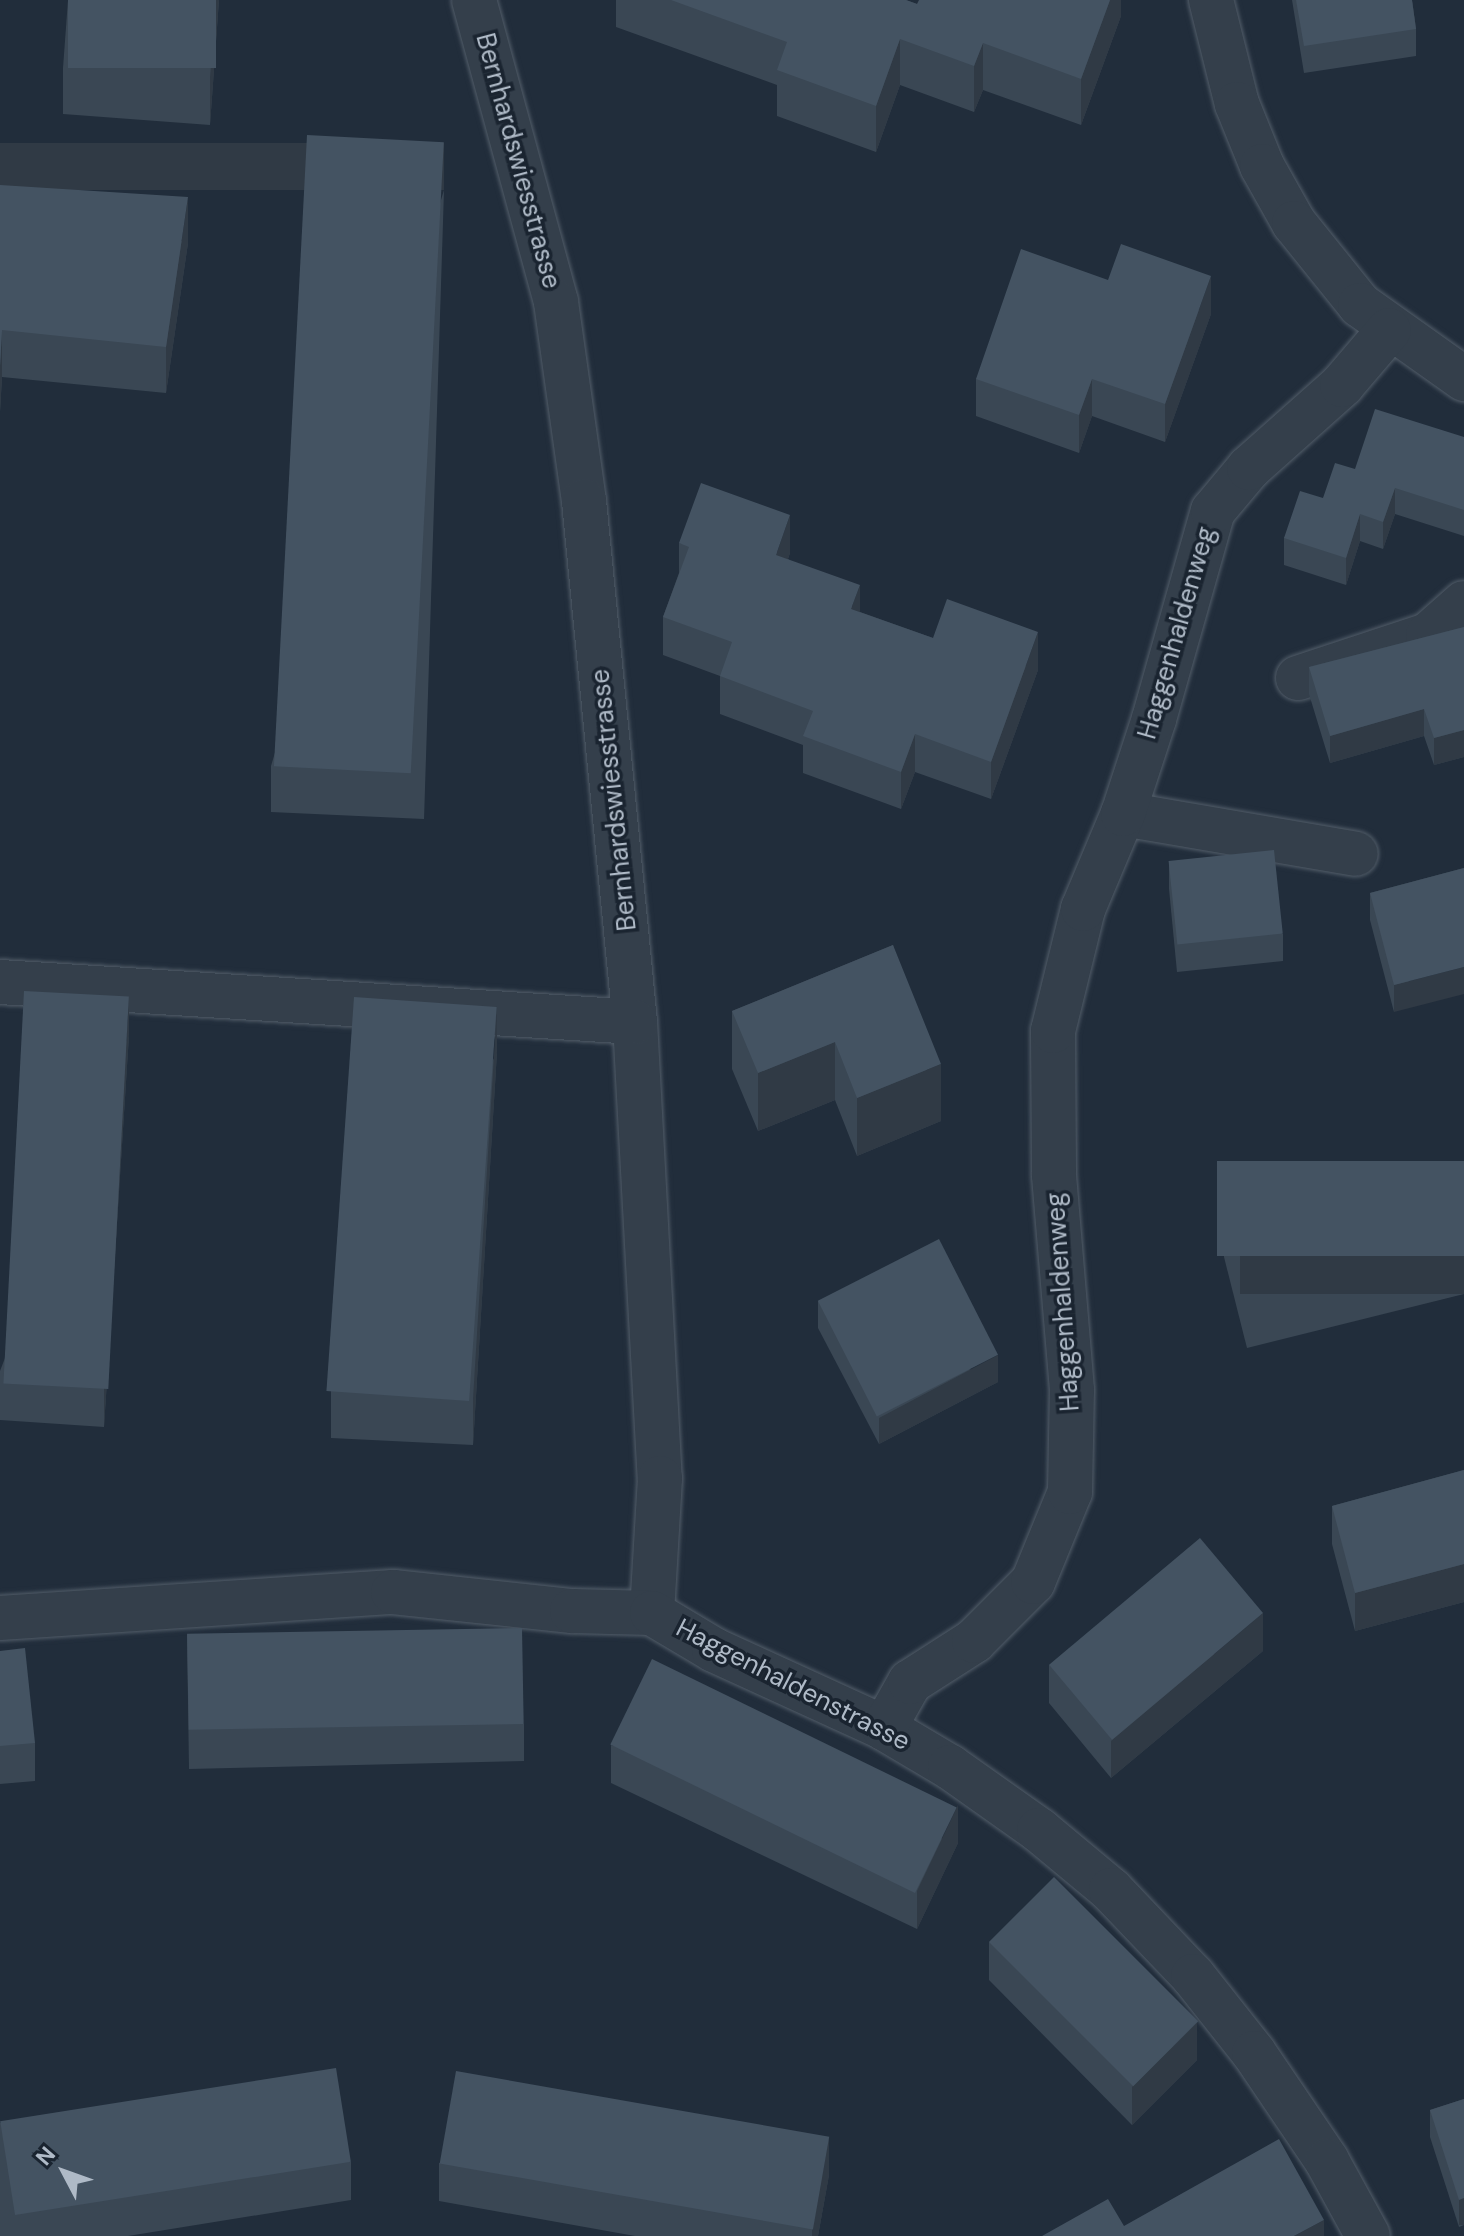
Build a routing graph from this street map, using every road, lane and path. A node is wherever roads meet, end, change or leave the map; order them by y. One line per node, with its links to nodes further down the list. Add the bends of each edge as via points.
1 (474, 0): 10 (street, Bernhardswiesstrasse, via 556,302 584,501)
2 (1211, 0): 3 (street, via 1237,104 1262,166 1327,266)
3 (1389, 330): 4 (street); 7 (street, Haggenhaldenweg, via 1349,378 1249,468 1213,511)
4 (1464, 379)
5 (1464, 603): 6 (street, via 1428,635)
6 (1298, 678)
7 (1123, 814): 8 (street); 13 (street, Haggenhaldenweg, via 1083,909 1053,1031 1054,1174 1072,1390 1070,1492 1033,1582 974,1641 910,1682)
8 (1356, 854)
9 (0, 982): 10 (street)
10 (635, 1022): 11 (street, Bernhardswiesstrasse, via 660,1478)
11 (652, 1613): 12 (street, Haggenhaldenstrasse, via 572,1611 393,1592); 13 (street, Haggenhaldenstrasse, via 714,1650)
12 (0, 1618)
13 (884, 1728): 14 (street, Haggenhaldenstrasse, via 1039,1830 1111,1890 1193,1976 1287,2101)
14 (1368, 2236)

